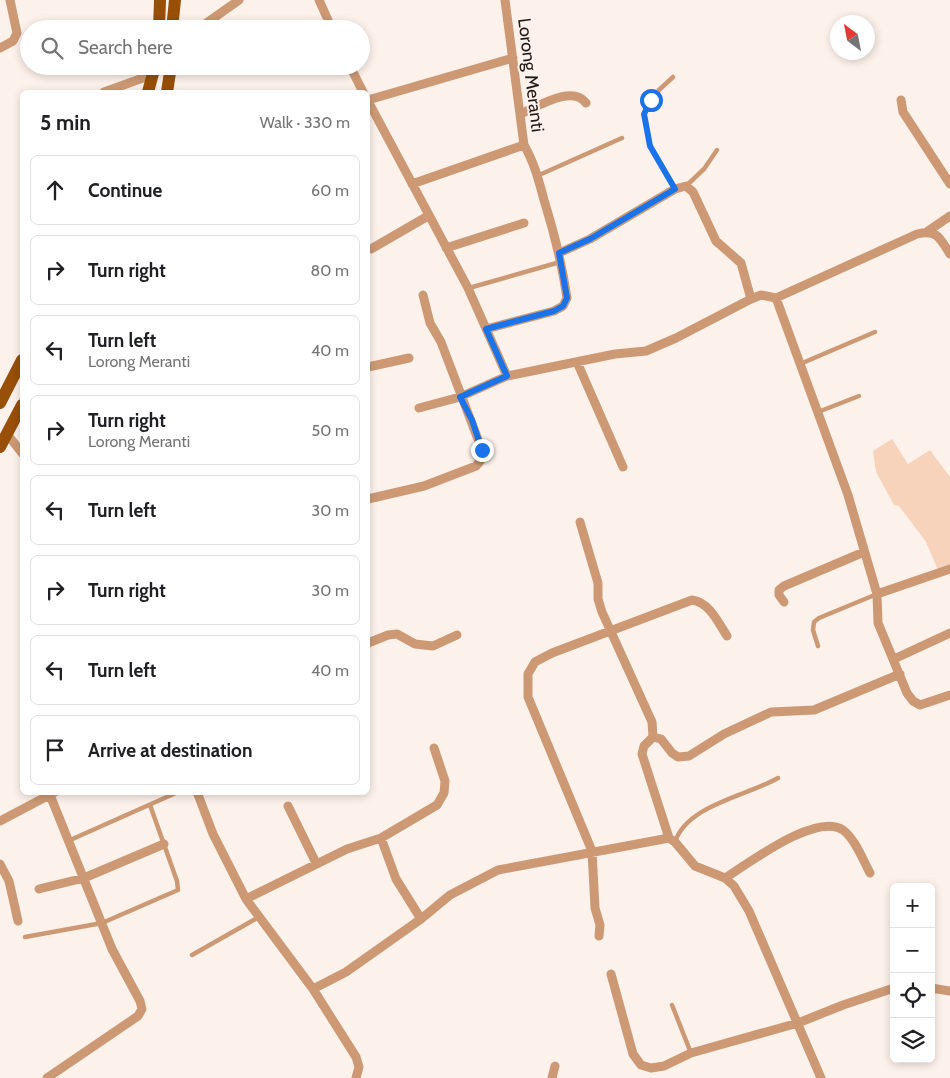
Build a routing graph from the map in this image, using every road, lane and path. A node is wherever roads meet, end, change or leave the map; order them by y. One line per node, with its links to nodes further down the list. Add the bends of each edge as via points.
1 (10, 0): 11 (street, via 17,32 13,41)
2 (160, 0): 7 (main road)
3 (175, 0): 8 (main road)
4 (239, 0): 9 (street)
5 (320, 0): 10 (street)
6 (505, 0): 12 (street, Lorong Meranti)
7 (159, 20)
8 (173, 20)
9 (211, 20)
10 (328, 20)
11 (0, 48)
12 (513, 58): 22 (street); 26 (street, Lorong Meranti)
13 (143, 75): 18 (street)
14 (153, 75): 19 (main road)
15 (170, 75): 20 (main road)
16 (354, 75): 21 (street)
17 (673, 77): 34 (lane, via 659,90 644,114 652,149)
18 (109, 90)
19 (149, 90)
20 (167, 90)
21 (362, 90)
22 (370, 99)
23 (901, 100): 32 (street, via 903,112)
24 (586, 103): 26 (street, via 576,95 562,97)
25 (370, 104): 31 (street)
26 (520, 114): 28 (street, Lorong Meranti)
27 (622, 138): 30 (lane)
28 (524, 145): 30 (street, Lorong Meranti); 31 (street)
29 (717, 150): 33 (lane, via 704,169)
30 (537, 176): 42 (street, Lorong Meranti)
31 (412, 184): 35 (street)
32 (950, 184)
33 (686, 186): 34 (street); 46 (street, via 716,241 741,263)
34 (675, 189): 42 (street)
35 (428, 216): 39 (street); 40 (street)
36 (950, 216): 38 (street)
37 (524, 223): 39 (street)
38 (928, 231): 41 (street, via 941,240); 45 (street, via 903,239)
39 (446, 248): 43 (street)
40 (370, 249)
41 (950, 254)
42 (560, 257): 43 (lane); 47 (street, Lorong Meranti, via 567,298 563,306)
43 (468, 288): 47 (street)
44 (422, 295): 56 (street, via 426,314 441,342)
45 (776, 298): 46 (street, via 762,295); 52 (street)
46 (751, 299): 50 (street, via 646,351)
47 (486, 329): 54 (street)
48 (875, 332): 52 (lane)
49 (409, 358): 53 (street)
50 (577, 362): 54 (street); 64 (street)
51 (20, 364): 57 (main road)
52 (800, 364): 60 (street)
53 (370, 367)
54 (507, 376): 56 (street)
55 (859, 396): 60 (lane)
56 (460, 397): 59 (street); 65 (street, via 482,450 481,460 476,466 424,486)
57 (0, 403)
58 (20, 408): 61 (main road)
59 (419, 408)
60 (818, 412): 67 (street, via 848,495)
61 (7, 434): 62 (main road); 63 (street)
62 (0, 447)
63 (20, 450)
64 (623, 467)
65 (370, 499)
66 (580, 522): 71 (street)
67 (864, 552): 69 (street); 70 (street, via 784,586 780,590)
68 (950, 569): 69 (street)
69 (877, 594): 76 (lane, via 825,614 814,622); 77 (street, via 878,623)
70 (784, 602)
71 (609, 632): 74 (street, via 692,600 700,601 709,610); 80 (street, via 630,670 652,722); 94 (street, via 536,662 528,674 528,697 535,718)
72 (950, 633): 77 (street)
73 (457, 635): 75 (street, via 433,646 415,644 397,634)
74 (727, 636)
75 (370, 642)
76 (818, 646)
77 (894, 659): 78 (street)
78 (900, 674): 79 (street, via 907,693 920,705); 80 (street, via 814,710 771,712 724,734 689,756 678,757 661,740)
79 (950, 695)
80 (653, 737): 91 (street, via 644,746 642,754)
81 (434, 748): 90 (street, via 445,781 444,794 437,805)
82 (778, 778): 91 (lane, via 702,812 679,830)
83 (50, 795): 89 (street)
84 (52, 795): 92 (street)
85 (172, 795): 87 (lane)
86 (198, 795): 101 (street, via 213,834)
87 (150, 805): 92 (lane); 93 (lane)
88 (288, 806): 95 (street)
89 (0, 821)
90 (381, 838): 95 (street); 103 (street, via 396,879)
91 (672, 840): 94 (street); 99 (street, via 695,866)
92 (68, 841): 98 (street)
93 (164, 844): 98 (street); 105 (lane, via 178,890)
94 (592, 851): 103 (street, via 498,870 450,895); 106 (street)
95 (316, 863): 101 (street)
96 (0, 864): 104 (street, via 9,881)
97 (870, 873): 99 (street, via 850,837 843,830 831,826 810,829 794,836)
98 (84, 878): 100 (street); 105 (street)
99 (725, 878): 115 (street, via 734,886 749,911)
100 (39, 888)
101 (246, 899): 102 (street)
102 (259, 917): 108 (lane); 110 (street)
103 (421, 920): 110 (street, via 346,972)
104 (18, 921)
105 (102, 923): 107 (lane); 118 (street, via 118,962 140,1001 141,1012)
106 (599, 936)
107 (25, 937)
108 (192, 955)
109 (611, 974): 116 (street, via 636,1060 641,1065 651,1068 664,1066)
110 (313, 989): 119 (street, via 356,1057 359,1067)
111 (890, 989): 115 (street)
112 (935, 989): 113 (street)
113 (950, 991)
114 (672, 1005): 116 (lane)
115 (798, 1023): 116 (street); 121 (street)
116 (690, 1052)
117 (555, 1066): 120 (street)
118 (47, 1078)
119 (356, 1078)
120 (552, 1078)
121 (821, 1078)

